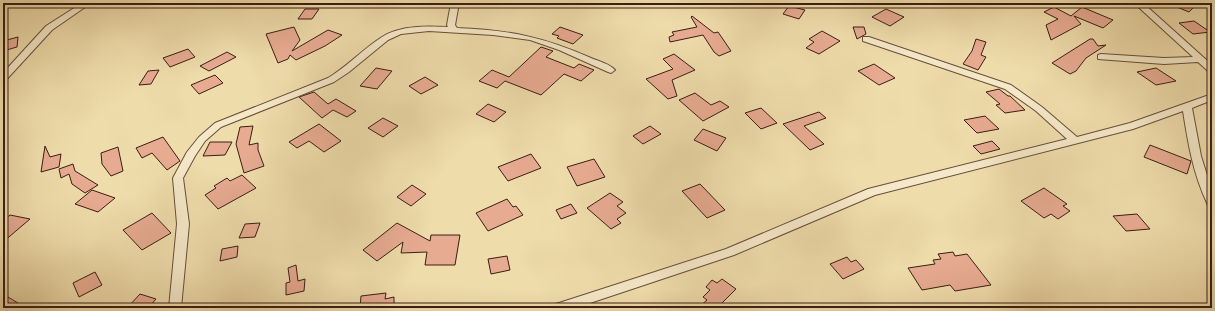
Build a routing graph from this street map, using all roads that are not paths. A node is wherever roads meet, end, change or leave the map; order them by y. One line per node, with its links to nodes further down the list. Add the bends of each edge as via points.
1 (87, 3): 10 (street, via 49,28)
2 (455, 3): 4 (street, via 451,25)
3 (1138, 3): 7 (street)
4 (455, 30): 8 (street, via 531,38 574,53); 15 (street, via 427,29 386,37 346,72 218,125 202,139 178,178 183,224)
5 (866, 39): 13 (street, via 1008,87 1040,109)
6 (1101, 57): 7 (street, via 1164,61)
7 (1200, 59): 9 (street)
8 (611, 70)
9 (1212, 70)
10 (3, 78)
11 (1212, 97): 12 (street)
12 (1187, 107): 13 (street, via 1133,126); 14 (street, via 1193,148 1204,188)
13 (1075, 141): 16 (street, via 872,192 730,252)
14 (1212, 203)
15 (175, 308)
16 (559, 308)

